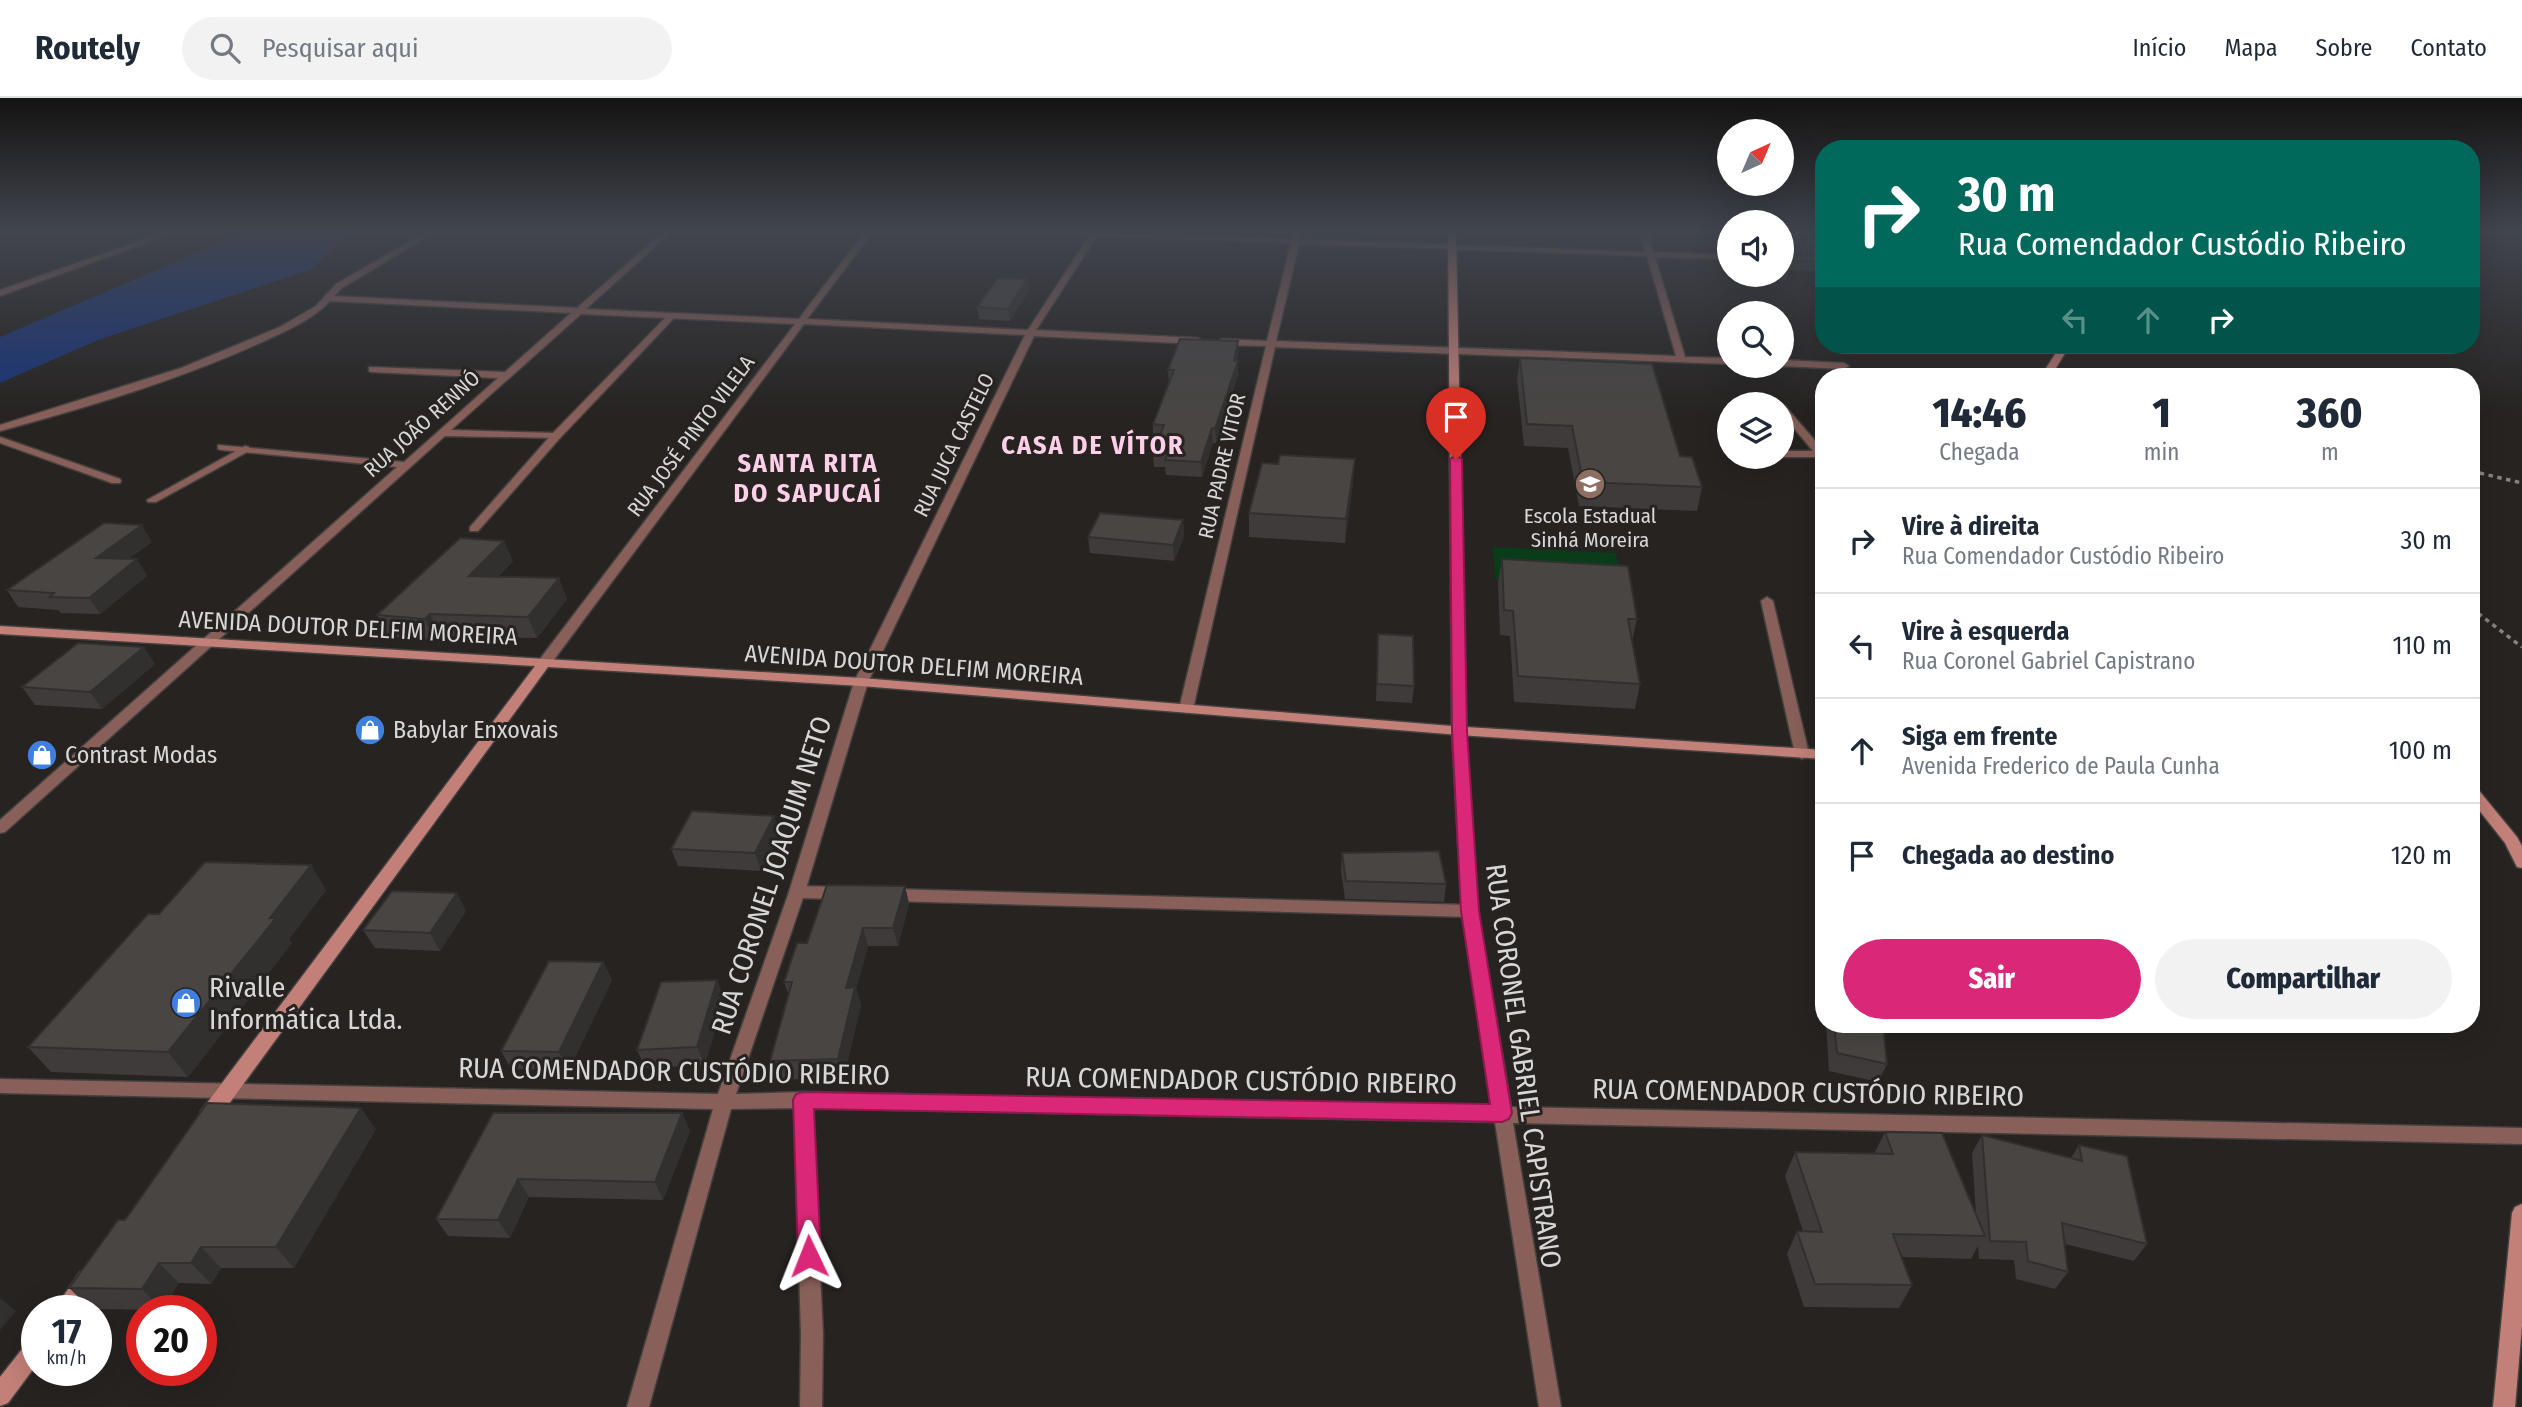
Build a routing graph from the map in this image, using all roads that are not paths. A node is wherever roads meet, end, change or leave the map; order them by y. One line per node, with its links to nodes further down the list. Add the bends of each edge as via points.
1 (335, 294): 8 (street)
2 (598, 294): 9 (street, RUA JOÃO RENNÓ)
3 (822, 294): 11 (street, RUA JOSÉ PINTO VILELA)
4 (1056, 294): 12 (street, RUA JUCA CASTELO)
5 (1282, 294): 15 (street, RUA PADRE VITOR)
6 (1454, 294): 16 (main road)
7 (1661, 294): 17 (street)
8 (333, 299): 9 (street); 24 (street, via 287,330 253,344)
9 (578, 312): 10 (street); 22 (street, RUA JOÃO RENNÓ)
10 (672, 316): 11 (street); 26 (street)
11 (801, 322): 12 (street); 40 (street, RUA JOSÉ PINTO VILELA)
12 (1031, 332): 13 (street); 41 (street, RUA JUCA CASTELO)
13 (1203, 341)
14 (1216, 342): 15 (street)
15 (1269, 344): 16 (street); 42 (street, RUA PADRE VITOR)
16 (1455, 350): 17 (street); 43 (main road)
17 (1682, 359): 18 (street)
18 (1717, 360)
19 (1794, 364): 20 (street)
20 (1844, 366)
21 (372, 369): 22 (street)
22 (505, 375): 25 (street, RUA JOÃO RENNÓ)
23 (1794, 422): 29 (street)
24 (0, 428)
25 (442, 433): 26 (street); 33 (street, RUA JOÃO RENNÓ)
26 (556, 436): 36 (street)
27 (0, 440): 34 (street)
28 (222, 447): 30 (street)
29 (1815, 447)
30 (245, 449): 33 (street); 35 (street)
31 (1794, 454): 32 (street)
32 (1815, 455)
33 (407, 465): 39 (street, RUA JOÃO RENNÓ)
34 (116, 481)
35 (152, 500)
36 (474, 529)
37 (1767, 601): 44 (street)
38 (0, 630): 39 (main road, AVENIDA DOUTOR DELFIM MOREIRA)
39 (205, 643): 40 (main road, AVENIDA DOUTOR DELFIM MOREIRA); 47 (street, RUA JOÃO RENNÓ)
40 (545, 663): 41 (main road, AVENIDA DOUTOR DELFIM MOREIRA); 54 (main road)
41 (861, 682): 42 (main road, AVENIDA DOUTOR DELFIM MOREIRA); 49 (street, RUA CORONEL JOAQUIM NETO)
42 (1186, 709): 43 (main road, AVENIDA DOUTOR DELFIM MOREIRA)
43 (1460, 731): 44 (main road, AVENIDA DOUTOR DELFIM MOREIRA); 52 (street, RUA CORONEL GABRIEL CAPISTRANO)
44 (1801, 754): 45 (main road, AVENIDA DOUTOR DELFIM MOREIRA)
45 (1815, 755)
46 (2480, 802): 48 (main road, via 2512,841)
47 (0, 828)
48 (2522, 863)
49 (797, 892): 50 (street); 56 (street, RUA CORONEL JOAQUIM NETO)
50 (852, 894)
51 (880, 894): 52 (street)
52 (1470, 911): 57 (street, RUA CORONEL GABRIEL CAPISTRANO)
53 (0, 1086): 54 (street, RUA COMENDADOR CUSTÓDIO RIBEIRO)
54 (228, 1090): 56 (street, RUA COMENDADOR CUSTÓDIO RIBEIRO); 58 (main road)
55 (803, 1100): 56 (street, RUA COMENDADOR CUSTÓDIO RIBEIRO); 57 (street, RUA COMENDADOR CUSTÓDIO RIBEIRO); 66 (street, via 813,1334)
56 (724, 1102): 65 (street, RUA CORONEL JOAQUIM NETO)
57 (1502, 1113): 59 (street, RUA COMENDADOR CUSTÓDIO RIBEIRO); 67 (street, RUA CORONEL GABRIEL CAPISTRANO)
58 (195, 1134)
59 (2522, 1136)
60 (2522, 1213): 68 (main road)
61 (96, 1266): 62 (main road)
62 (75, 1295)
63 (21, 1367): 64 (main road)
64 (0, 1395)
65 (638, 1407)
66 (811, 1407)
67 (1550, 1407)
68 (2504, 1407)

